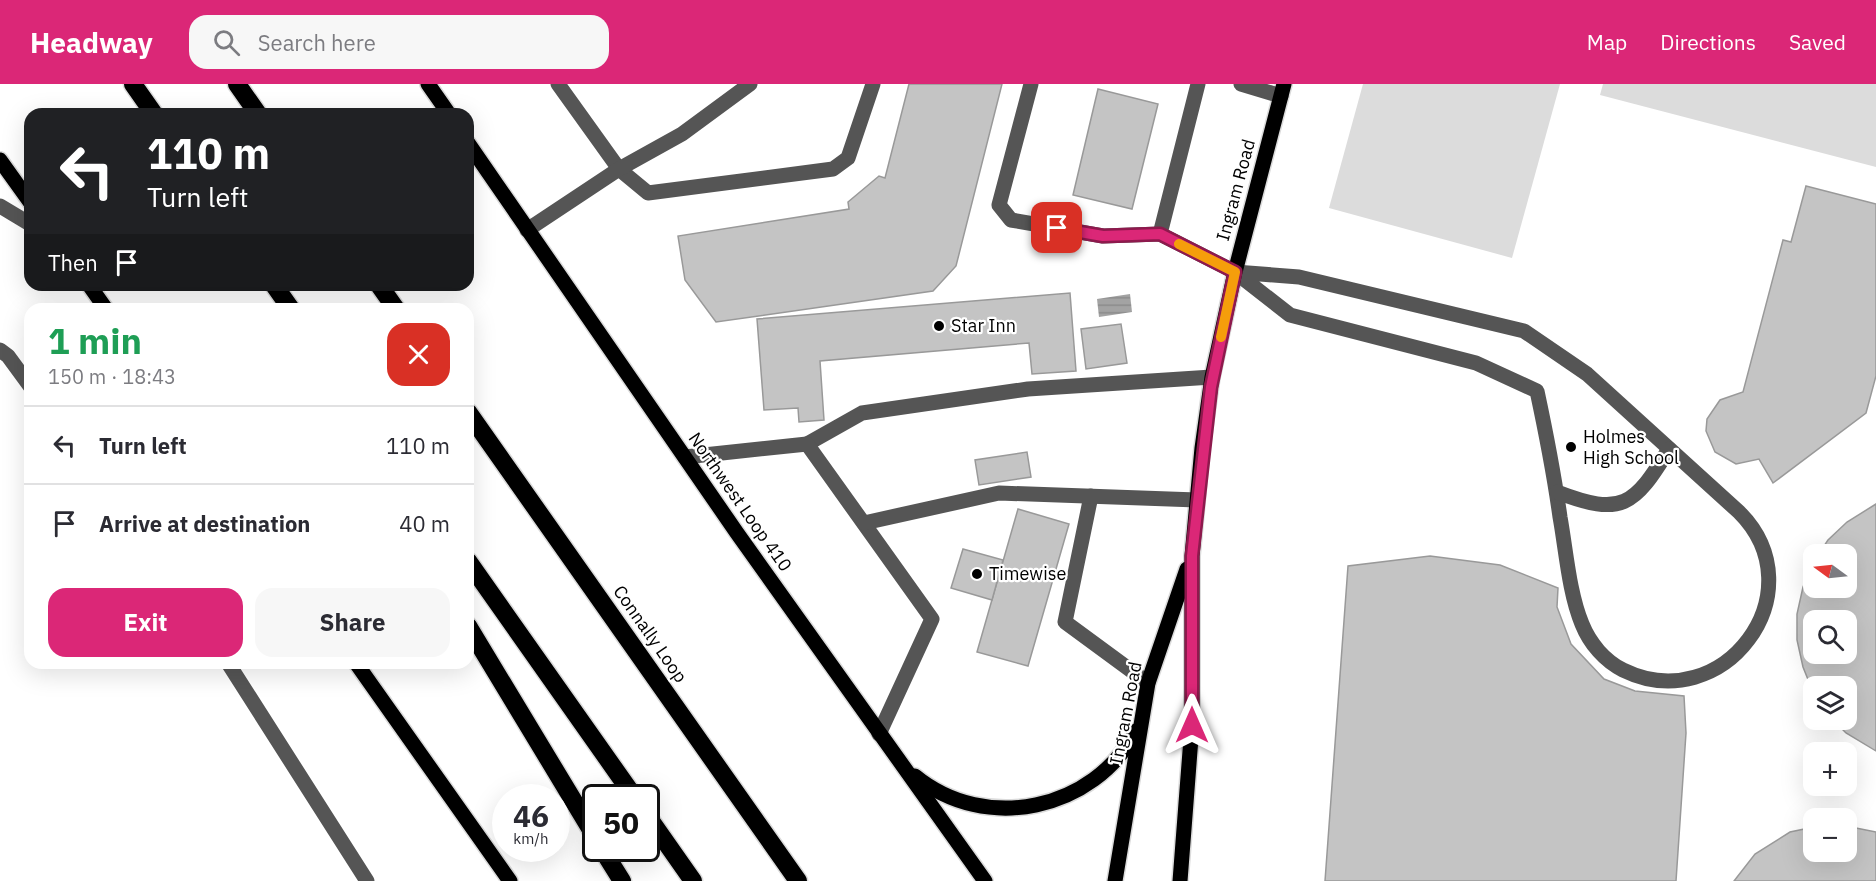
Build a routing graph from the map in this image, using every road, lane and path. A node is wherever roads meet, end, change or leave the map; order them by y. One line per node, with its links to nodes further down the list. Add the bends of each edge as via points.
1 (132, 84): 11 (highway)
2 (237, 84): 12 (highway)
3 (428, 84): 13 (main road)
4 (558, 84): 16 (lane)
5 (750, 84): 16 (lane, via 682,134)
6 (873, 84): 16 (lane, via 848,158 833,169 648,193)
7 (1030, 84): 21 (lane, via 999,205 1011,220 1103,236)
8 (1198, 84): 21 (lane)
9 (1241, 84): 10 (lane)
10 (1283, 90): 22 (main road, Ingram Road)
11 (150, 108)
12 (254, 108)
13 (445, 108)
14 (474, 151): 20 (main road, Northwest Loop 410)
15 (0, 160): 17 (main road)
16 (619, 169): 20 (lane)
17 (24, 194)
18 (0, 206): 19 (lane)
19 (24, 220)
20 (527, 230): 29 (main road, Northwest Loop 410)
21 (1160, 234): 22 (lane)
22 (1235, 272): 24 (main road, Ingram Road); 28 (lane, via 1299,277 1524,331 1587,374); 30 (lane, via 1290,315 1476,363 1537,391)
23 (0, 350): 25 (lane)
24 (1212, 377): 27 (lane, via 1028,389 862,413); 32 (main road, Ingram Road)
25 (24, 379)
26 (474, 421): 51 (highway, Connally Loop)
27 (807, 444): 29 (lane); 33 (lane)
28 (1670, 449): 30 (lane, via 1647,485 1622,505 1588,504); 30 (lane, via 1753,526 1762,542 1770,579 1763,616 1743,648 1713,671 1677,681 1640,678 1606,661 1582,625)
29 (684, 457): 41 (main road, Northwest Loop 410)
30 (1557, 492)
31 (1091, 496): 32 (lane); 33 (lane, via 999,493); 39 (lane, via 1065,622)
32 (1197, 500): 34 (main road, Ingram Road)
33 (864, 523): 41 (lane, via 932,619)
34 (1192, 556): 39 (main road, Ingram Road); 54 (main road, Ingram Road, via 1192,725)
35 (474, 570): 43 (highway)
36 (474, 636): 44 (highway)
37 (232, 669): 47 (lane)
38 (360, 669): 48 (main road)
39 (1148, 682): 40 (main road, Ingram Road)
40 (1142, 721): 42 (main road, via 1121,756 1094,781 1058,800 1025,808 994,807 951,796 923,783); 53 (main road, Ingram Road)
41 (879, 734): 42 (main road, Northwest Loop 410)
42 (898, 759): 52 (main road, Northwest Loop 410)
43 (625, 784)
44 (582, 815)
45 (660, 834): 50 (highway)
46 (610, 862): 49 (highway)
47 (367, 881)
48 (510, 881)
49 (622, 881)
50 (693, 881)
51 (798, 881)
52 (985, 881)
53 (1115, 881)
54 (1180, 881)

